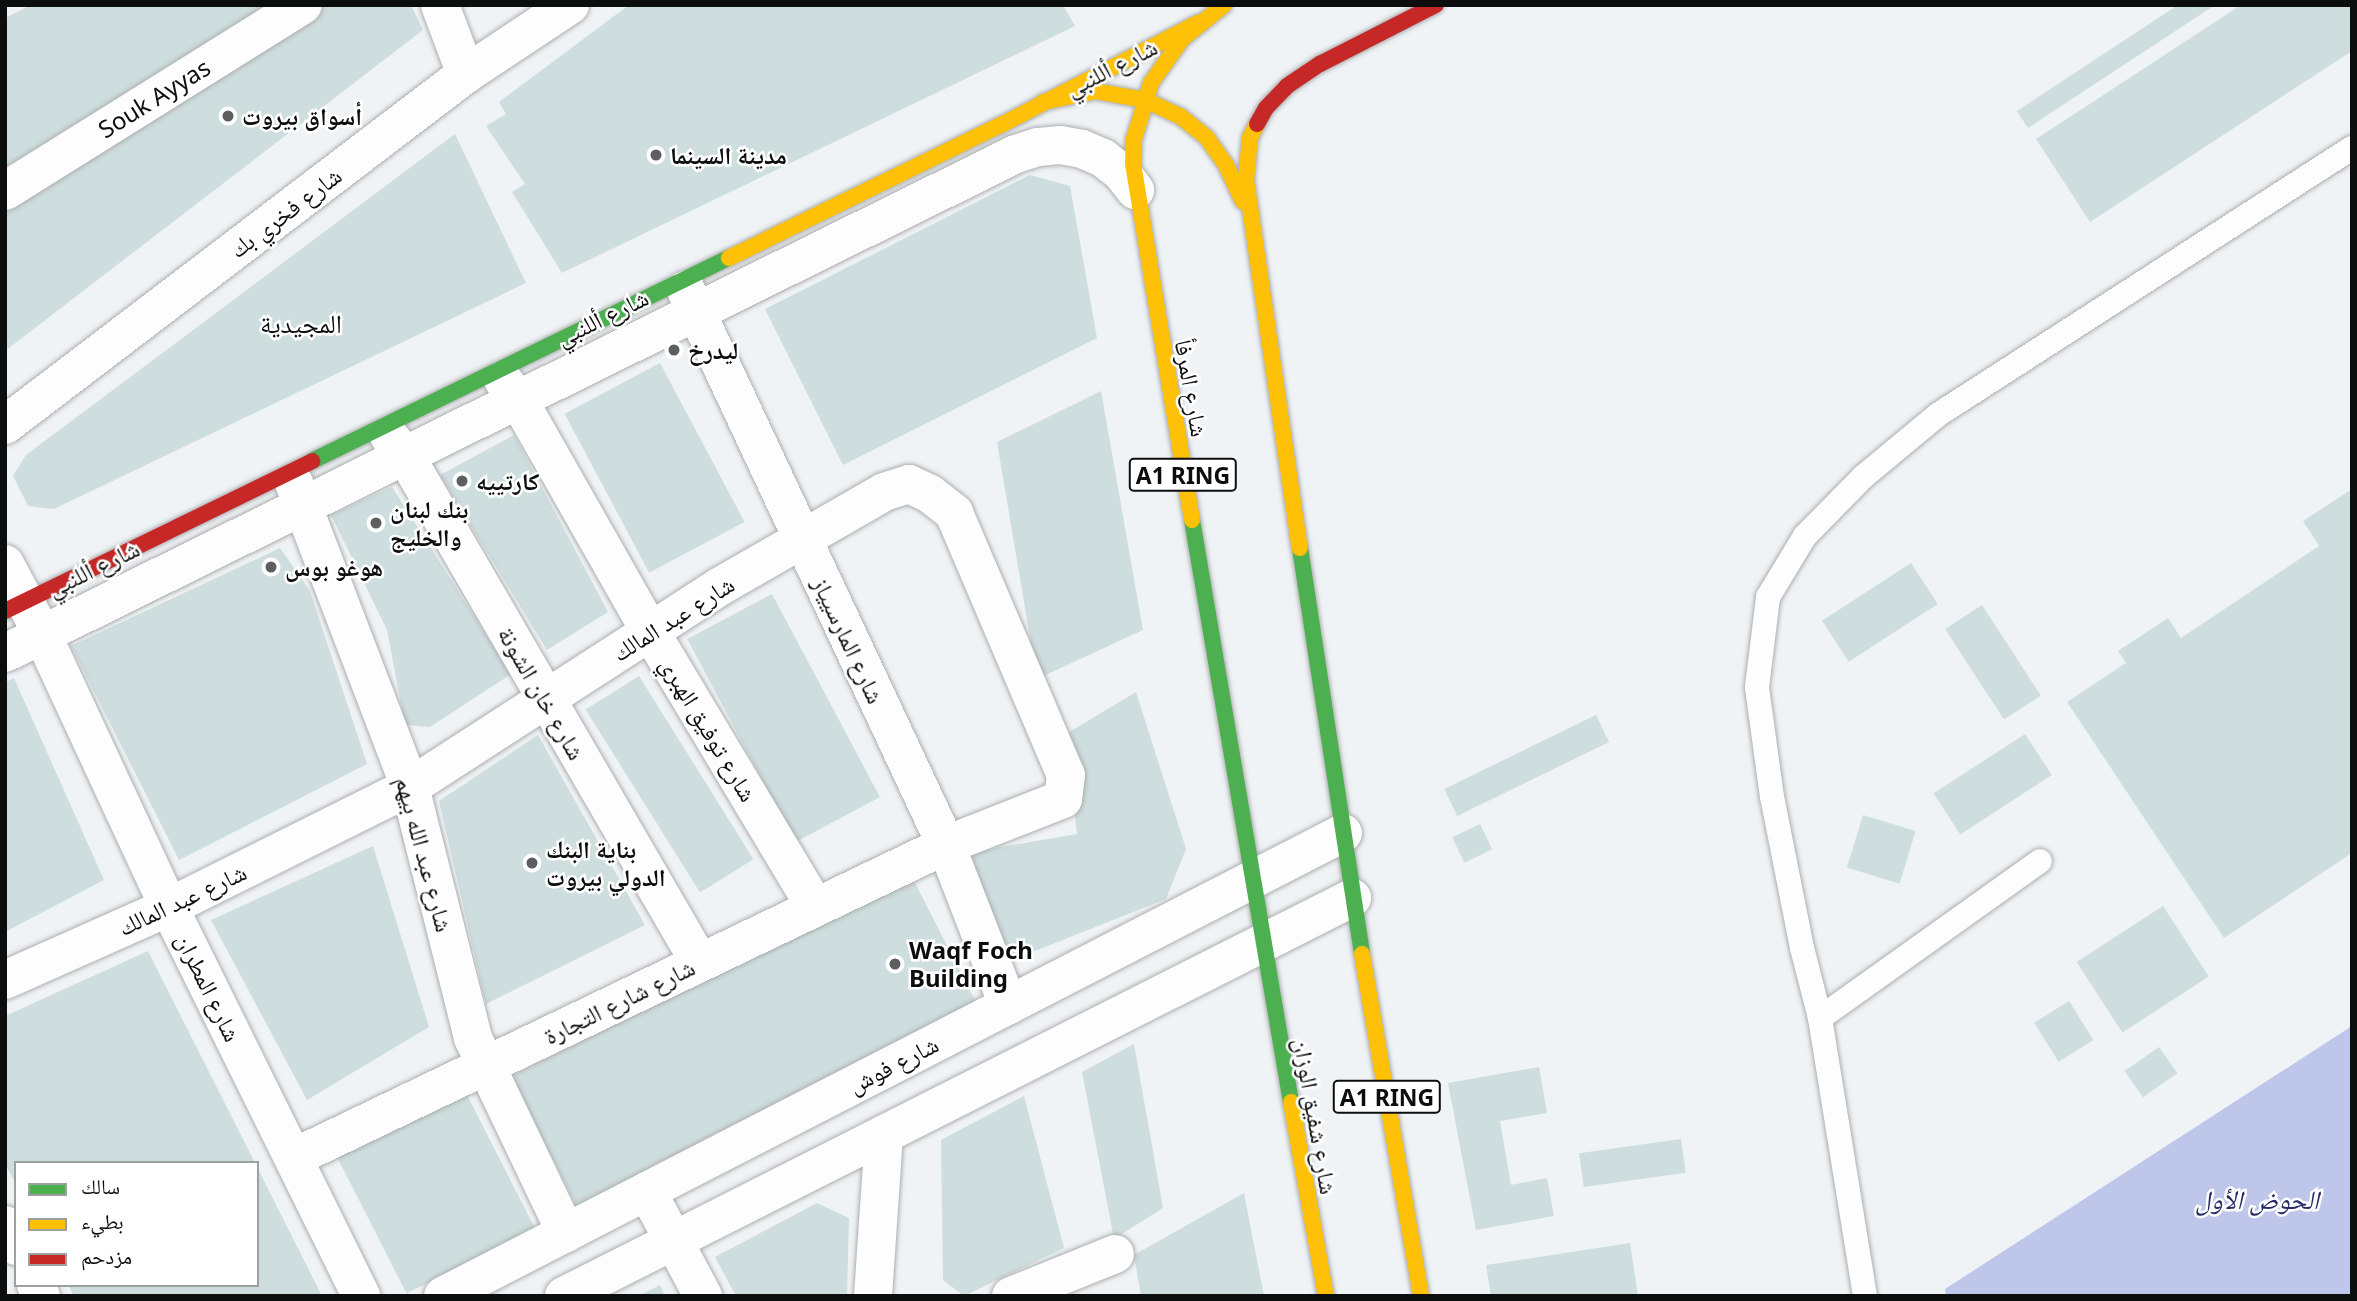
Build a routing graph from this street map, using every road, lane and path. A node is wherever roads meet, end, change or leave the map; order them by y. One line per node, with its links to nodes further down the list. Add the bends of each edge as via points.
1 (303, 5): 12 (street, Souk Ayyas)
2 (440, 5): 7 (street)
3 (570, 5): 7 (street, شارع فخري بك)
4 (1224, 5): 6 (main road, A1 RING)
5 (1436, 5): 13 (main road, A1 RING, via 1320,64 1287,86 1266,108 1250,138 1245,180)
6 (1198, 23): 8 (main road, شارع المرفأ / A1 RING, via 1162,66); 9 (main road, شارع أللنبي)
7 (466, 74): 17 (street, شارع فخري بك)
8 (1145, 100): 9 (main road, via 1095,91); 11 (main road, شارع المرفأ / A1 RING, via 1134,139); 13 (main road, via 1180,116 1207,138 1226,164)
9 (1043, 102): 14 (main road, شارع أللنبي)
10 (2352, 148): 40 (lane, via 1939,414 1863,477 1805,536 1768,597 1757,687 1772,797)
11 (1135, 190): 14 (street, شارع أللنبي, via 1103,158 1060,145 1038,147); 32 (main road, شارع المرفأ / A1 RING)
12 (5, 191)
13 (1250, 215): 29 (main road, A1 RING)
14 (689, 295): 15 (main road, شارع أللنبي); 16 (street, شارع أللنبي); 21 (street, شارع المارسيياز)
15 (495, 370): 16 (street, شارع توفيق الهبري); 18 (main road, شارع أللنبي)
16 (518, 399): 19 (street, شارع أللنبي); 24 (street, شارع توفيق الهبري)
17 (5, 425)
18 (381, 426): 19 (street, شارع خان الشونة); 20 (main road, شارع أللنبي)
19 (405, 455): 20 (street, شارع أللنبي); 27 (street, شارع خان الشونة)
20 (296, 489): 23 (main road, شارع أللنبي); 25 (street, شارع أللنبي); 28 (street, شارع عبد الله بيهم)
21 (803, 541): 24 (street, شارع عبد المالك); 30 (street, شارع المارسيياز); 30 (street, شارع عبد المالك, via 884,492 909,484 954,513 1066,775 1063,799)
22 (5, 564): 23 (street)
23 (14, 607): 25 (street, شارع المطران)
24 (650, 631): 27 (street, شارع عبد المالك); 35 (street, شارع توفيق الهبري)
25 (42, 634): 26 (street, شارع أللنبي); 34 (street, شارع المطران)
26 (5, 653)
27 (544, 698): 28 (street, شارع عبد المالك); 37 (street, شارع خان الشونة)
28 (410, 787): 34 (street, شارع عبد المالك); 41 (street, شارع عبد الله بيهم, via 473,1038)
29 (1343, 832): 32 (street, شارع فوش); 33 (main road, A1 RING)
30 (946, 845): 35 (street, شارع شارع التجارة); 39 (street, شارع المارسيياز)
31 (2039, 860): 40 (lane)
32 (1251, 880): 36 (main road, شارع المرفأ / A1 RING); 39 (street, شارع فوش)
33 (1352, 898): 36 (street); 57 (main road, A1 RING)
34 (170, 907): 38 (street, شارع عبد المالك); 43 (street, شارع المطران)
35 (815, 907): 37 (street, شارع شارع التجارة)
36 (1262, 944): 42 (street); 56 (main road, شارع شفيق الوزان / A1 RING)
37 (700, 963): 41 (street, شارع شارع التجارة)
38 (5, 980)
39 (1008, 1005): 44 (street, شارع فوش)
40 (1820, 1018): 58 (lane)
41 (486, 1065): 43 (street, شارع شارع التجارة); 46 (street, شارع عبد الله بيهم)
42 (884, 1134): 47 (street); 54 (street)
43 (293, 1158): 50 (street, شارع المطران)
44 (647, 1191): 46 (street, شارع فوش); 47 (street)
45 (5, 1225): 48 (street)
46 (566, 1233): 51 (street, شارع فوش)
47 (674, 1240): 52 (street); 53 (street)
48 (14, 1242)
49 (1115, 1254): 55 (street)
50 (361, 1296)
51 (443, 1296)
52 (564, 1296)
53 (702, 1296)
54 (873, 1296)
55 (1011, 1296)
56 (1326, 1296)
57 (1421, 1296)
58 (1865, 1296)

